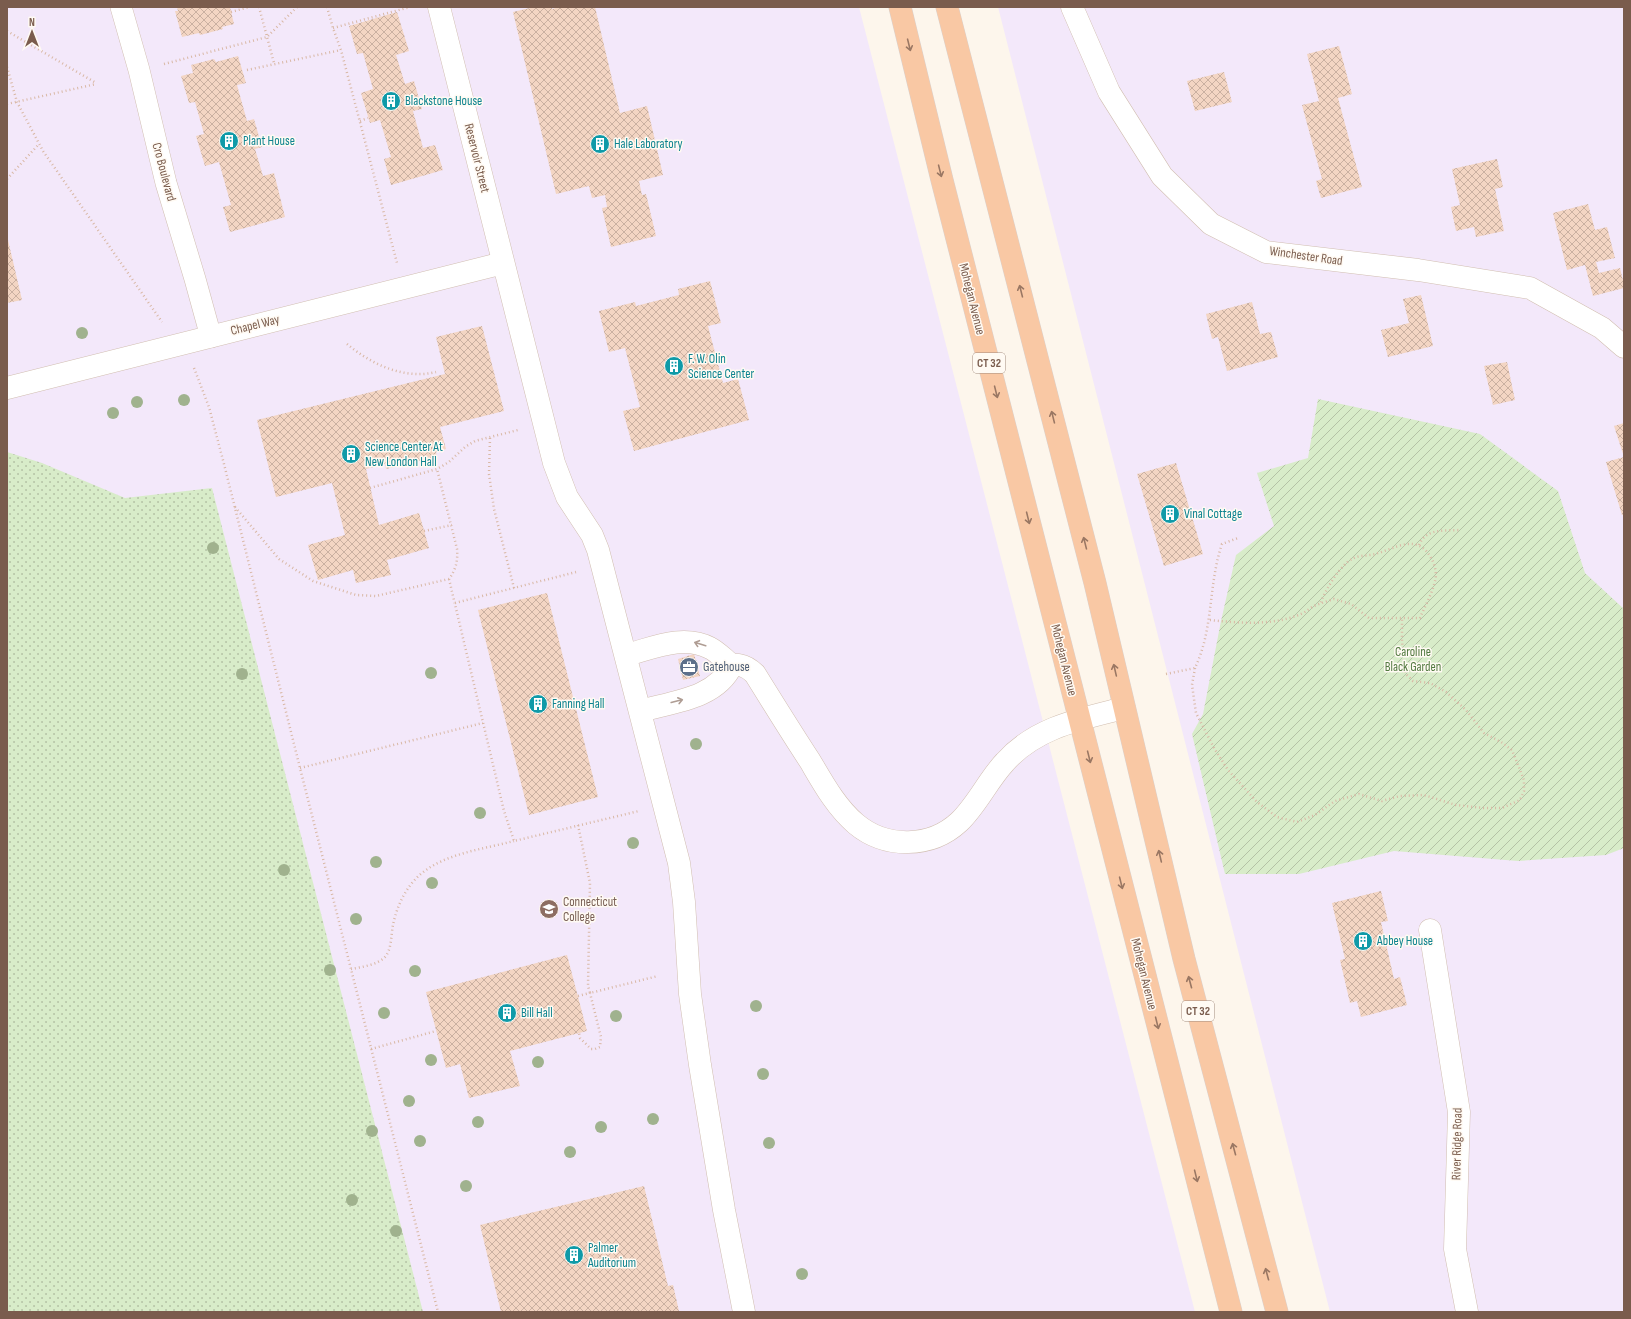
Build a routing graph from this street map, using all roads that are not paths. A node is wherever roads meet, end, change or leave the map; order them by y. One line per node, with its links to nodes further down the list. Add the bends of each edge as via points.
1 (121, 7): 7 (street, Cro Boulevard, via 166,183)
2 (439, 7): 6 (street, Reservoir Street)
3 (900, 7): 14 (highway, Mohegan Avenue / CT 32, one-way to 14)
4 (947, 7): 12 (highway, CT 32, one-way to 4, via 1093,576)
5 (1072, 7): 8 (street, Winchester Road, via 1109,92 1162,176 1211,224 1266,252 1418,270 1530,288 1602,328)
6 (503, 263): 7 (street, Chapel Way); 10 (street, Reservoir Street, via 554,463 567,497 592,535 598,550)
7 (211, 337): 9 (street, Chapel Way)
8 (1624, 347)
9 (7, 388)
10 (626, 655): 11 (street, one-way to 10, via 710,648 693,642 674,642); 13 (street, Reservoir Street)
11 (732, 664): 13 (street, one-way to 11, via 702,693 717,685); 14 (street, via 745,667 755,674 844,812 868,833 896,842 919,842 948,830 967,814 1004,762 1017,750 1047,731)
12 (1124, 708): 14 (street); 18 (highway, CT 32, one-way to 12, via 1184,960)
13 (640, 710): 16 (street, Reservoir Street, via 681,872 690,994 700,1065)
14 (1080, 719): 17 (highway, Mohegan Avenue / CT 32, one-way to 17)
15 (1430, 930): 19 (street, River Ridge Road, via 1459,1112 1455,1249)
16 (744, 1312)
17 (1231, 1312)
18 (1277, 1312)
19 (1467, 1312)

